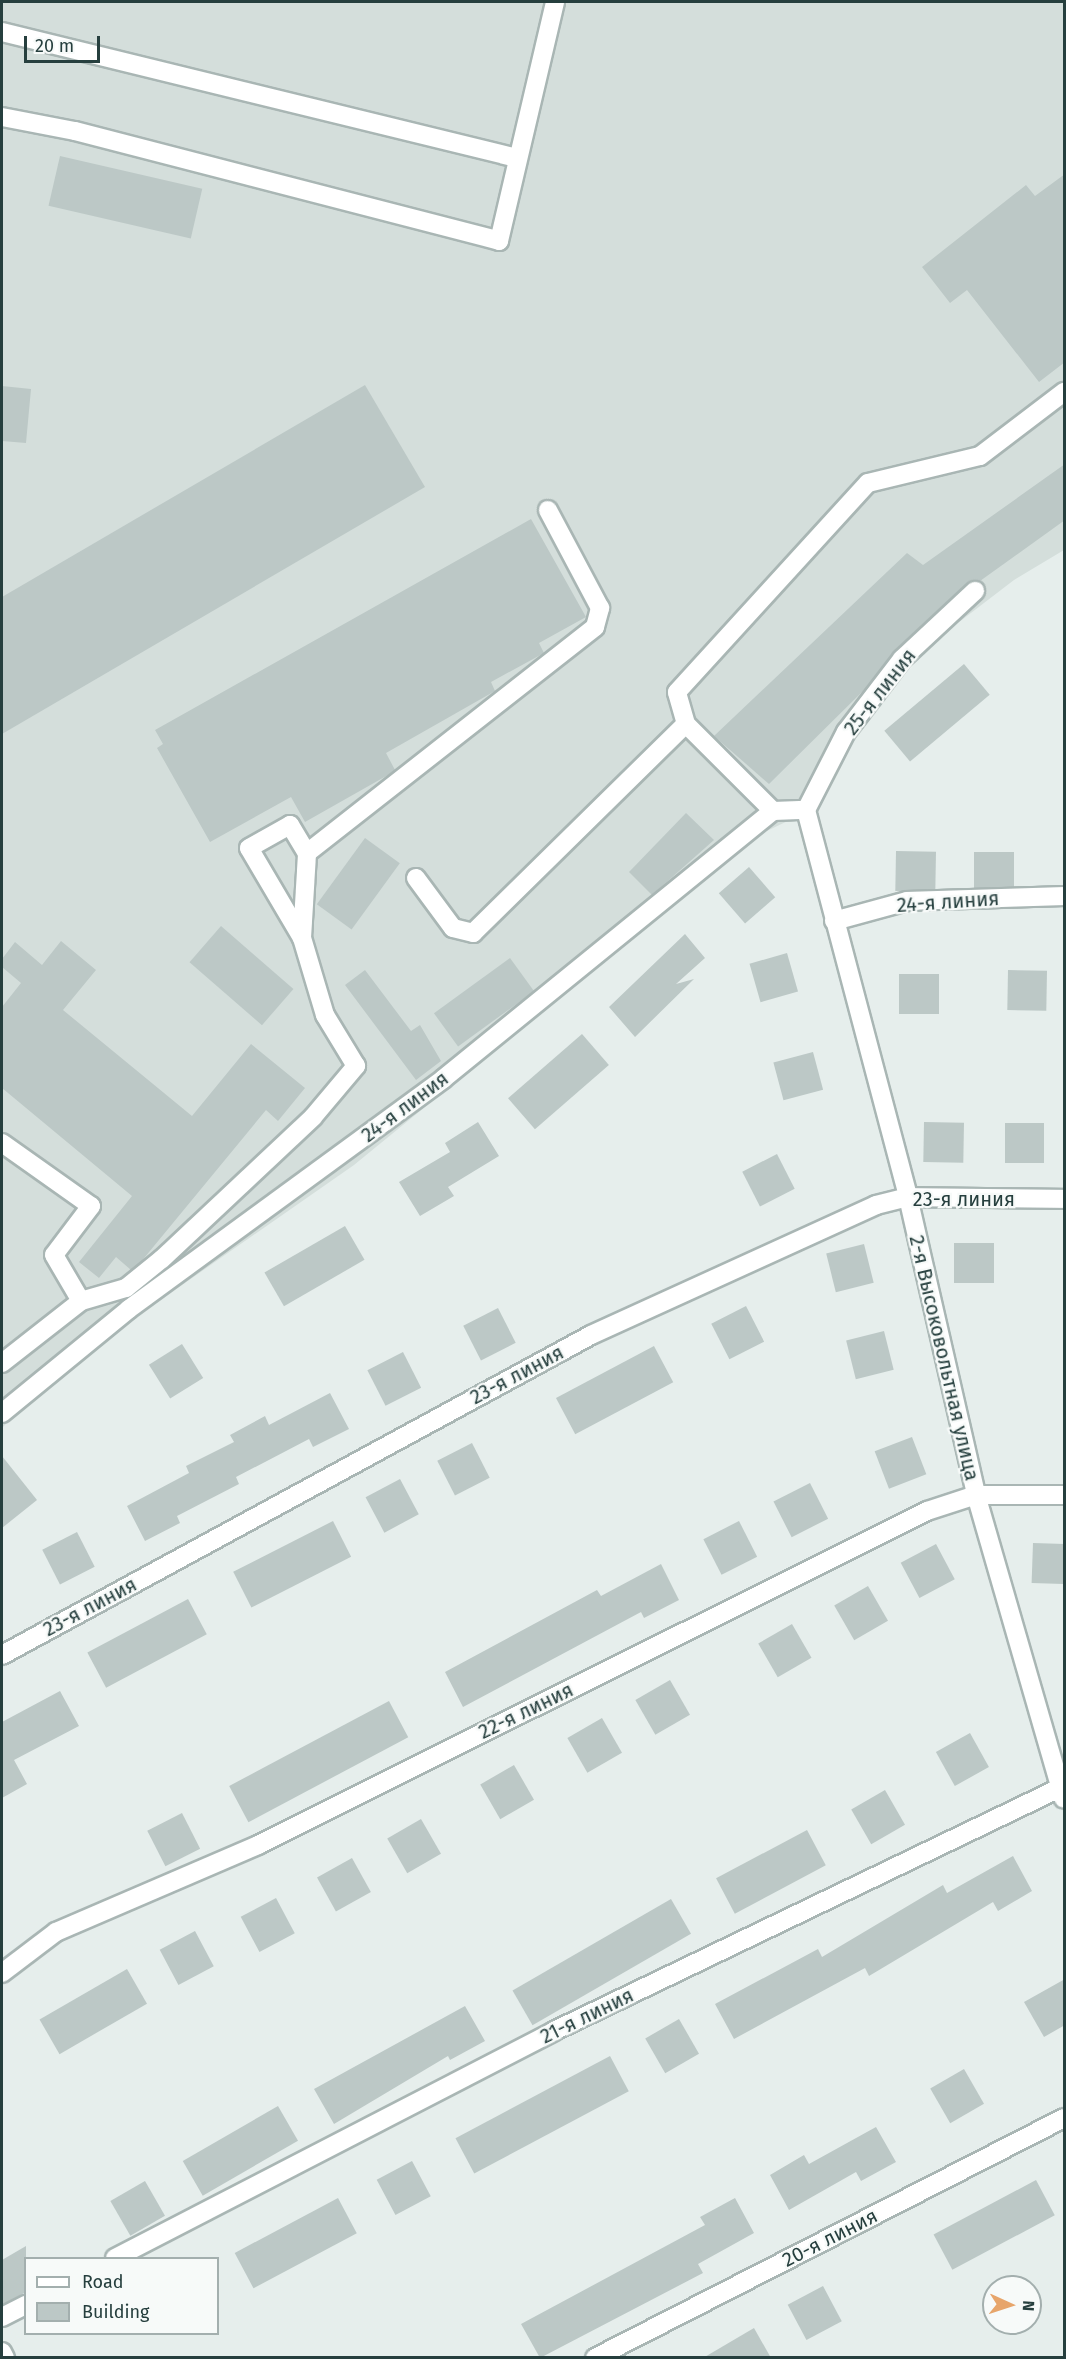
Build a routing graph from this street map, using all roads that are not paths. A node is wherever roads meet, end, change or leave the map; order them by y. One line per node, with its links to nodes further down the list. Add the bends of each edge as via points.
1 (555, 2): 4 (street)
2 (2, 32): 4 (street)
3 (2, 117): 4 (street, via 75,131 499,241)
4 (518, 158)
5 (1065, 392): 8 (street, via 980,456 868,483 677,692)
6 (548, 510): 11 (street, via 600,608 595,627)
7 (975, 591): 9 (street, 25-я линия, via 895,668 846,732)
8 (686, 724): 10 (street); 12 (street, via 473,933 453,928)
9 (806, 810): 10 (street); 14 (street, 2-я Высоковольтная улица)
10 (773, 811): 21 (street, 24-я линия, via 443,1079 129,1309)
11 (307, 853): 15 (street); 15 (street, via 290,825 249,848)
12 (416, 878)
13 (1065, 897): 14 (street, 24-я линия, via 907,901)
14 (834, 921): 17 (street, 2-я Высоковольтная улица)
15 (302, 938): 19 (street, via 325,1015 356,1066 313,1117 162,1258 126,1288)
16 (2, 1143): 19 (street, via 91,1206 54,1255)
17 (908, 1197): 18 (street, 23-я линия); 22 (street, 2-я Высоковольтная улица); 24 (street, 23-я линия, via 876,1205 591,1335)
18 (1065, 1199)
19 (81, 1301): 20 (street)
20 (2, 1363)
21 (2, 1413)
22 (976, 1495): 23 (street, 22-я линия); 25 (street, 2-я Высоковольтная улица); 26 (street, 22-я линия, via 927,1511 258,1845 56,1932)
23 (1065, 1495)
24 (2, 1655)
25 (1063, 1790): 28 (street, 21-я линия, via 554,2031)
26 (2, 1974)
27 (1065, 2118): 33 (street, 20-я линия)
28 (119, 2257)
29 (24, 2306): 30 (street)
30 (2, 2317)
31 (2, 2352): 32 (street)
32 (5, 2358)
33 (595, 2358)

